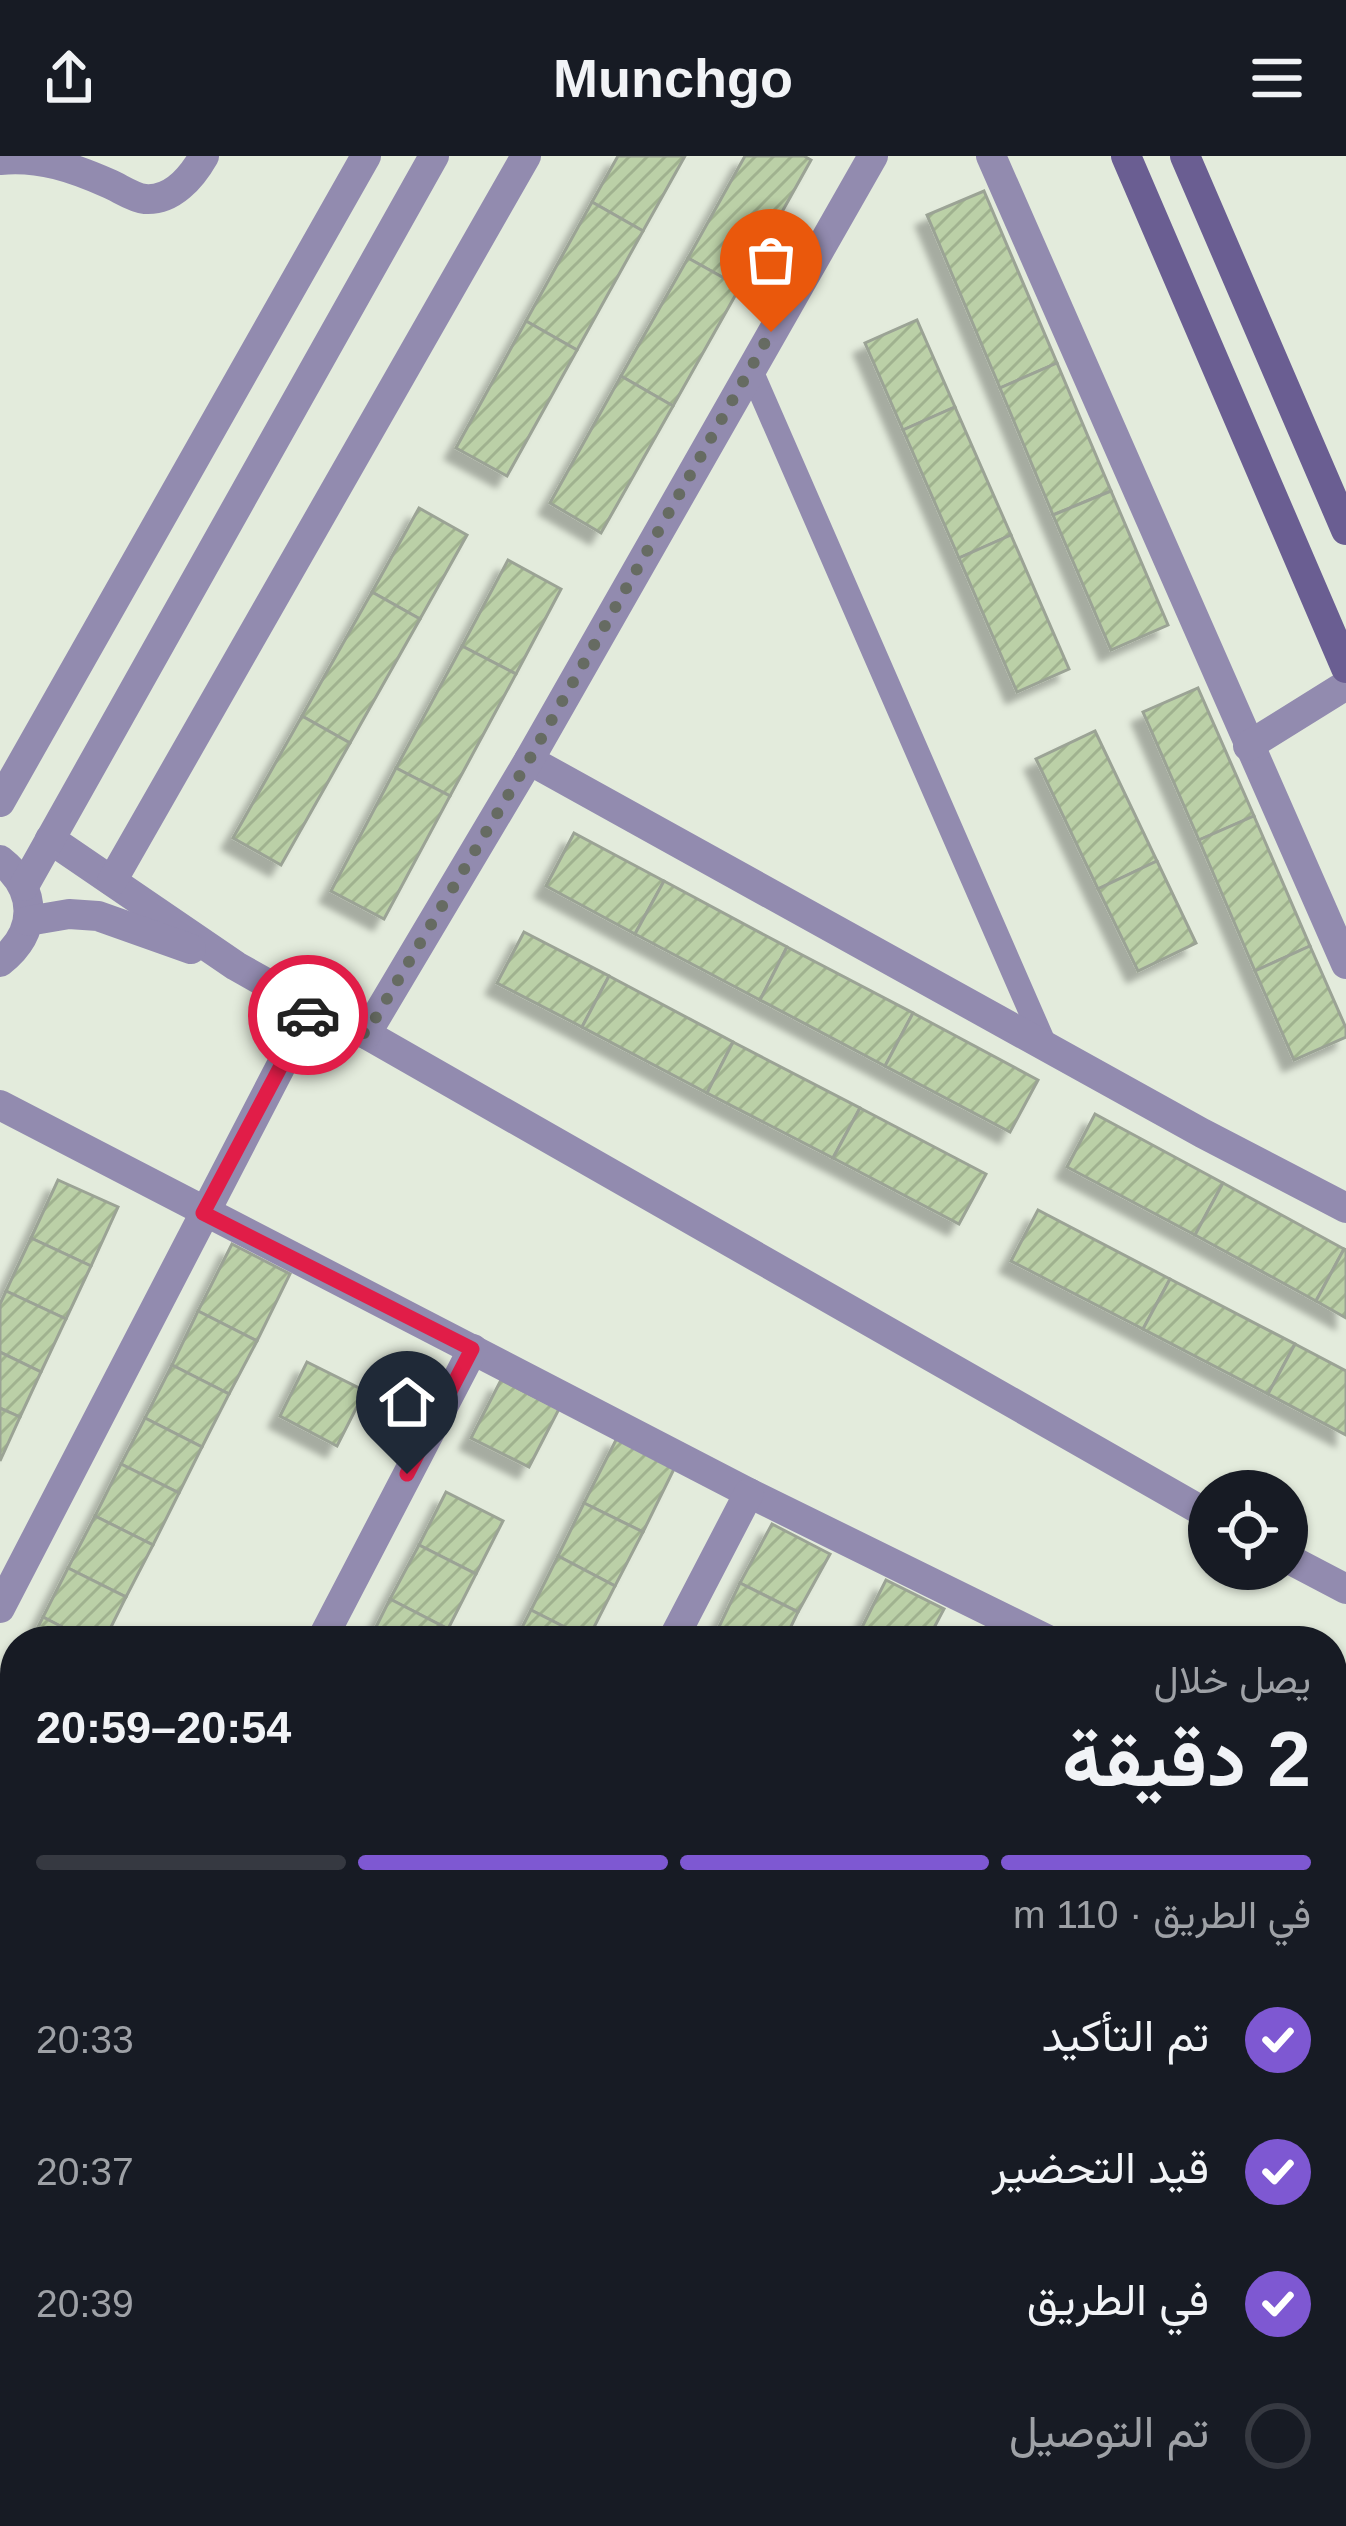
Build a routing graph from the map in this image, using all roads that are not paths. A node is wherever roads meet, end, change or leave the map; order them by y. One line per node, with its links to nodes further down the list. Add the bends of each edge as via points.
1 (204, 156): 9 (street, via 168,196 144,199 61,162)
2 (366, 156): 16 (street)
3 (434, 156): 17 (street)
4 (526, 156): 19 (street)
5 (873, 156): 10 (street)
6 (991, 156): 14 (street)
7 (1126, 156): 12 (main road)
8 (1185, 156): 11 (main road)
9 (0, 160)
10 (751, 368): 15 (street); 27 (lane)
11 (1346, 530)
12 (1346, 668)
13 (1346, 685): 14 (street)
14 (1248, 746): 23 (street)
15 (529, 760): 26 (street); 27 (street)
16 (0, 802)
17 (50, 839): 19 (street); 20 (street)
18 (0, 860): 20 (street)
19 (112, 881): 24 (street)
20 (24, 886): 21 (street)
21 (28, 921): 22 (street); 24 (street, via 98,916)
22 (0, 962)
23 (1346, 964)
24 (236, 966): 25 (street)
25 (311, 1009): 26 (street); 30 (street)
26 (366, 1034): 33 (street)
27 (1045, 1045): 29 (street)
28 (0, 1105): 30 (street)
29 (1346, 1208)
30 (203, 1213): 31 (street); 36 (street)
31 (472, 1349): 32 (street); 37 (street)
32 (748, 1493): 38 (street); 39 (street)
33 (1188, 1503)
34 (1308, 1569): 35 (street)
35 (1346, 1589)
36 (0, 1608)
37 (329, 1626)
38 (680, 1626)
39 (992, 1626)

